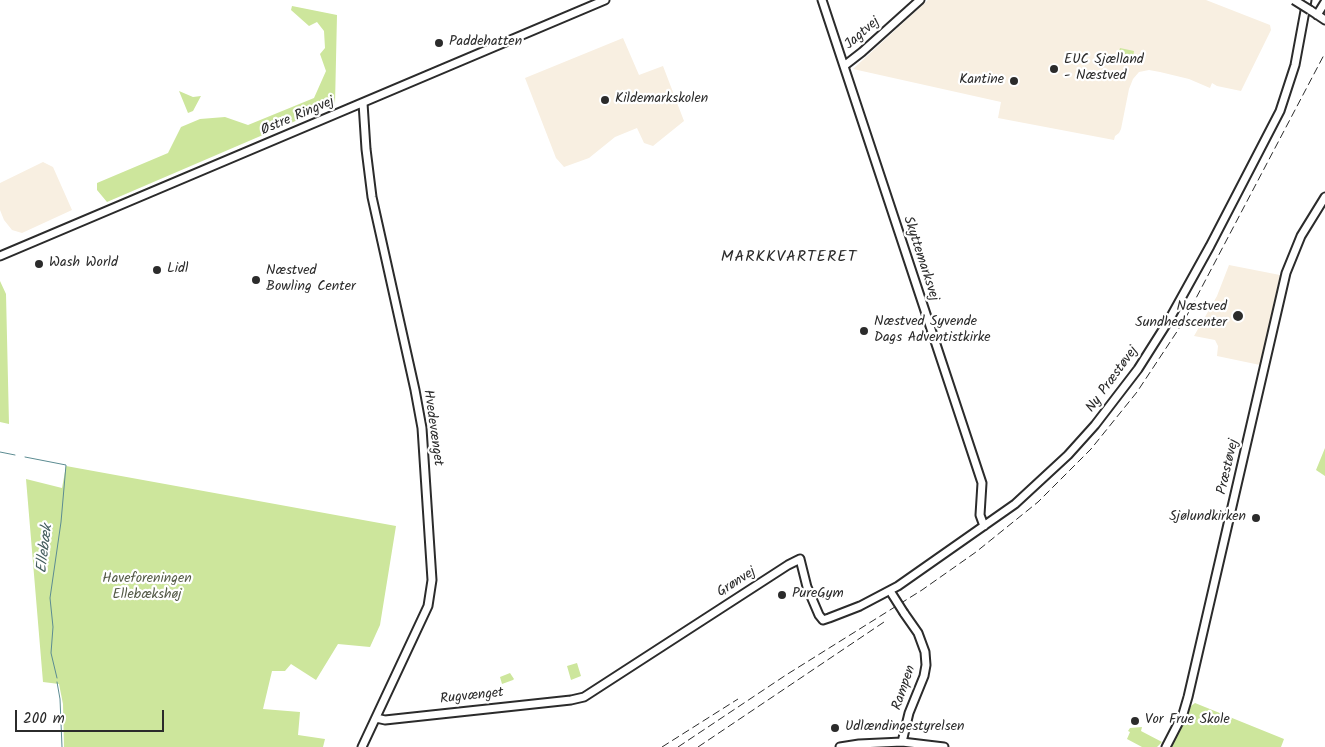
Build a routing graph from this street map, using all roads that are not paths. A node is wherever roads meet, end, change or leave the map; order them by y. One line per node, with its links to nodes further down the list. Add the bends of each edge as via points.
1 (605, 0): 10 (street, Østre Ringvej)
2 (822, 0): 9 (street, Skyttemarksvej)
3 (920, 0): 9 (street, Jagtvej)
4 (1294, 0): 7 (street, bridge)
5 (1307, 0): 13 (street, Ny Præstøvej, via 1295,65 1280,111 1169,320 1132,377 1084,438 1039,483)
6 (1325, 2): 7 (street)
7 (1314, 12): 8 (street)
8 (1325, 20)
9 (844, 66): 13 (street, Skyttemarksvej, via 982,483 980,514)
10 (363, 103): 12 (street, Østre Ringvej); 16 (street, Hvedevænget, via 372,197 422,428 432,580 428,606)
11 (1325, 197): 21 (street, Præstøvej, via 1301,236 1286,273 1188,697)
12 (0, 256)
13 (984, 526): 14 (street, Ny Præstøvej)
14 (891, 593): 15 (street, Grønvej, via 823,620 812,601 800,559 598,689); 17 (street, Rampen, bridge, via 918,633 926,665)
15 (571, 700): 16 (street, Rugvænget, via 385,720)
16 (376, 718): 18 (street, Hvedevænget)
17 (902, 742): 19 (street); 20 (street)
18 (362, 747)
19 (840, 747)
20 (944, 747)
21 (1166, 747)

